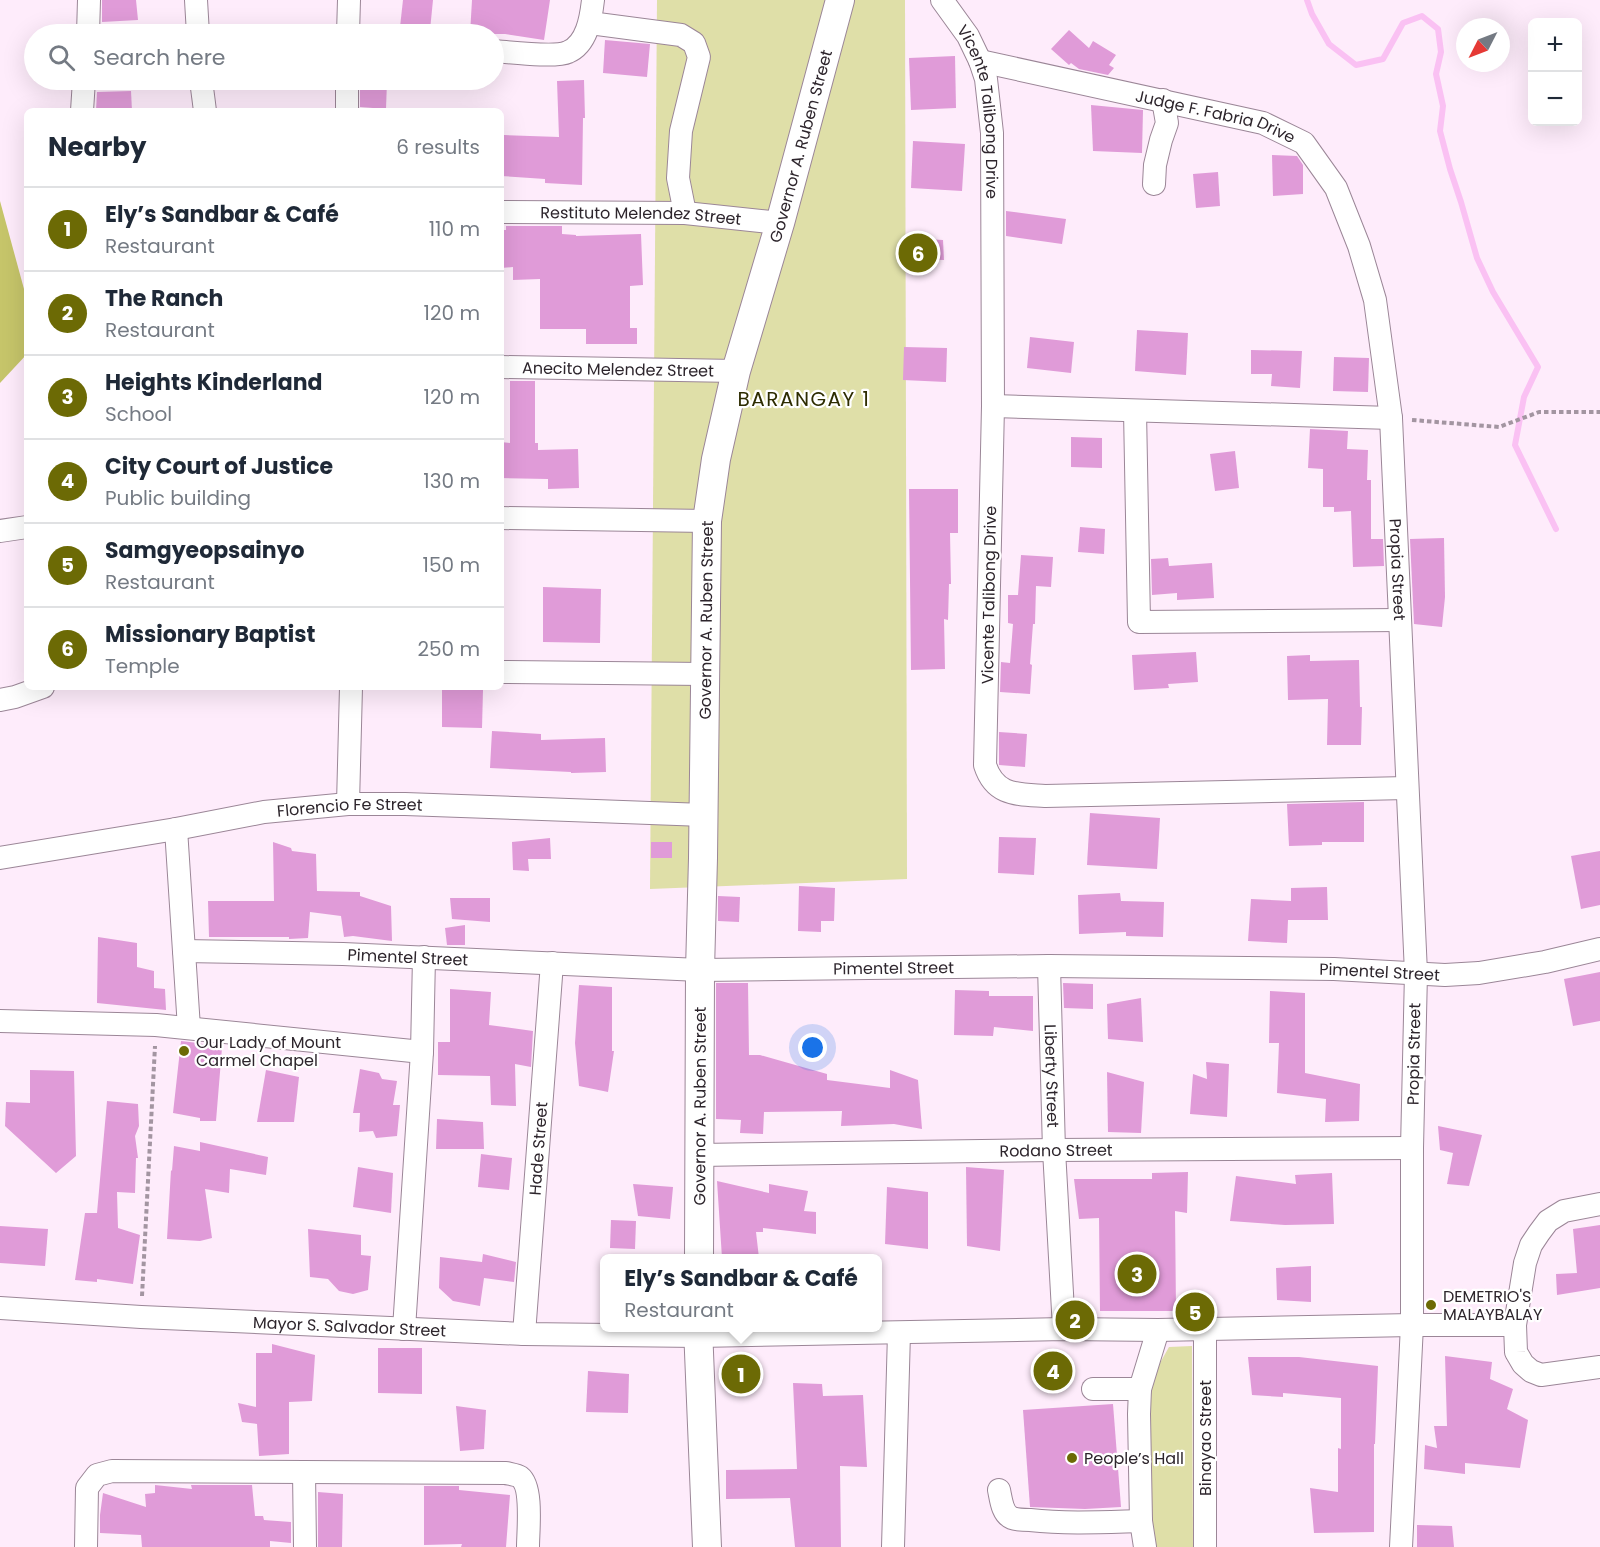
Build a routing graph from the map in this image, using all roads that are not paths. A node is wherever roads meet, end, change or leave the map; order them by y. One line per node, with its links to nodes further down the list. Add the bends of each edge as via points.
1 (90, 0): 8 (street)
2 (196, 0): 9 (street)
3 (349, 0): 10 (street)
4 (592, 0): 7 (street)
5 (840, 0): 23 (main road, Governor A. Ruben Street)
6 (942, 0): 12 (street, Vicente Talibong Drive, via 968,36)
7 (590, 23): 11 (street, via 580,43 567,53); 22 (street, via 681,35 694,43 699,57 681,130 678,178)
8 (89, 24)
9 (197, 24)
10 (348, 24)
11 (504, 52)
12 (980, 61): 16 (street, Judge F. Fabria Drive); 26 (street, Vicente Talibong Drive, via 992,133)
13 (83, 90): 17 (street)
14 (202, 90): 18 (street)
15 (347, 90): 19 (street)
16 (1162, 100): 20 (street, via 1167,123); 28 (street, Judge F. Fabria Drive, via 1263,123 1304,142 1336,188 1359,246 1375,300)
17 (82, 108)
18 (205, 108)
19 (347, 108)
20 (1154, 184)
21 (504, 212): 22 (street, Restituto Melendez Street)
22 (685, 213): 23 (street, Restituto Melendez Street)
23 (780, 223): 25 (main road, Governor A. Ruben Street)
24 (504, 367): 25 (street, Anecito Melendez Street)
25 (736, 371): 30 (main road, Governor A. Ruben Street)
26 (993, 406): 27 (street); 39 (street, Vicente Talibong Drive, via 985,765 994,783 1014,794 1045,796)
27 (1135, 411): 28 (street); 33 (street, via 1139,622)
28 (1390, 418): 33 (street, Propia Street)
29 (504, 518): 30 (street)
30 (707, 521): 35 (main road, Governor A. Ruben Street)
31 (24, 527): 32 (street)
32 (0, 531)
33 (1400, 620): 39 (street, Propia Street)
34 (504, 672): 35 (street)
35 (704, 674): 41 (main road, Governor A. Ruben Street)
36 (35, 690): 38 (street)
37 (351, 690): 40 (street)
38 (0, 700)
39 (1407, 788): 50 (street, Propia Street)
40 (348, 804): 41 (street, Florencio Fe Street); 42 (street, Florencio Fe Street, via 264,812)
41 (704, 815): 49 (main road, Governor A. Ruben Street)
42 (176, 829): 43 (street, Florencio Fe Street); 45 (street)
43 (0, 858)
44 (1600, 949): 50 (street, Pimentel Street, via 1479,973)
45 (184, 951): 46 (street, Pimentel Street); 52 (street)
46 (424, 957): 47 (street, Pimentel Street); 53 (street)
47 (552, 963): 49 (street, Pimentel Street); 68 (street, Hade Street)
48 (1049, 966): 49 (street, Pimentel Street); 50 (street, Pimentel Street); 55 (street, Liberty Street)
49 (700, 970): 56 (main road, Governor A. Ruben Street)
50 (1416, 973): 54 (street, Propia Street)
51 (0, 1021): 52 (street)
52 (189, 1028): 53 (street)
53 (422, 1052): 63 (street)
54 (1412, 1148): 55 (street, Rodano Street); 60 (street, Propia Street)
55 (1053, 1150): 56 (street, Rodano Street); 64 (street, Liberty Street)
56 (699, 1155): 58 (main road, Governor A. Ruben Street)
57 (1600, 1204): 61 (street, via 1564,1211 1548,1221 1539,1233 1525,1263)
58 (699, 1254)
59 (0, 1308): 63 (street, Mayor S. Salvador Street)
60 (1412, 1325): 61 (street, Mayor S. Salvador Street); 62 (street, Mayor S. Salvador Street); 82 (street, Propia Street)
61 (1515, 1325): 69 (street, via 1516,1352 1532,1371 1541,1375)
62 (1205, 1328): 65 (street, Mayor S. Salvador Street); 81 (street, Binayao Street)
63 (404, 1329): 68 (street, Mayor S. Salvador Street)
64 (1064, 1329): 65 (street, Mayor S. Salvador Street); 67 (street, Mayor S. Salvador Street)
65 (1158, 1330): 71 (street)
66 (698, 1332): 67 (street, Mayor S. Salvador Street); 68 (street, Mayor S. Salvador Street); 78 (main road)
67 (899, 1333): 79 (street)
68 (524, 1334)
69 (1600, 1367)
70 (1094, 1389): 71 (street)
71 (1140, 1389): 74 (street)
72 (304, 1472): 75 (street, via 97,1474 87,1488); 76 (street); 77 (street, via 519,1476 526,1485 528,1499)
73 (999, 1490): 74 (street, via 1006,1513 1012,1518)
74 (1141, 1521): 80 (street)
75 (86, 1547)
76 (305, 1547)
77 (528, 1547)
78 (707, 1547)
79 (893, 1547)
80 (1145, 1547)
81 (1205, 1547)
82 (1401, 1547)

